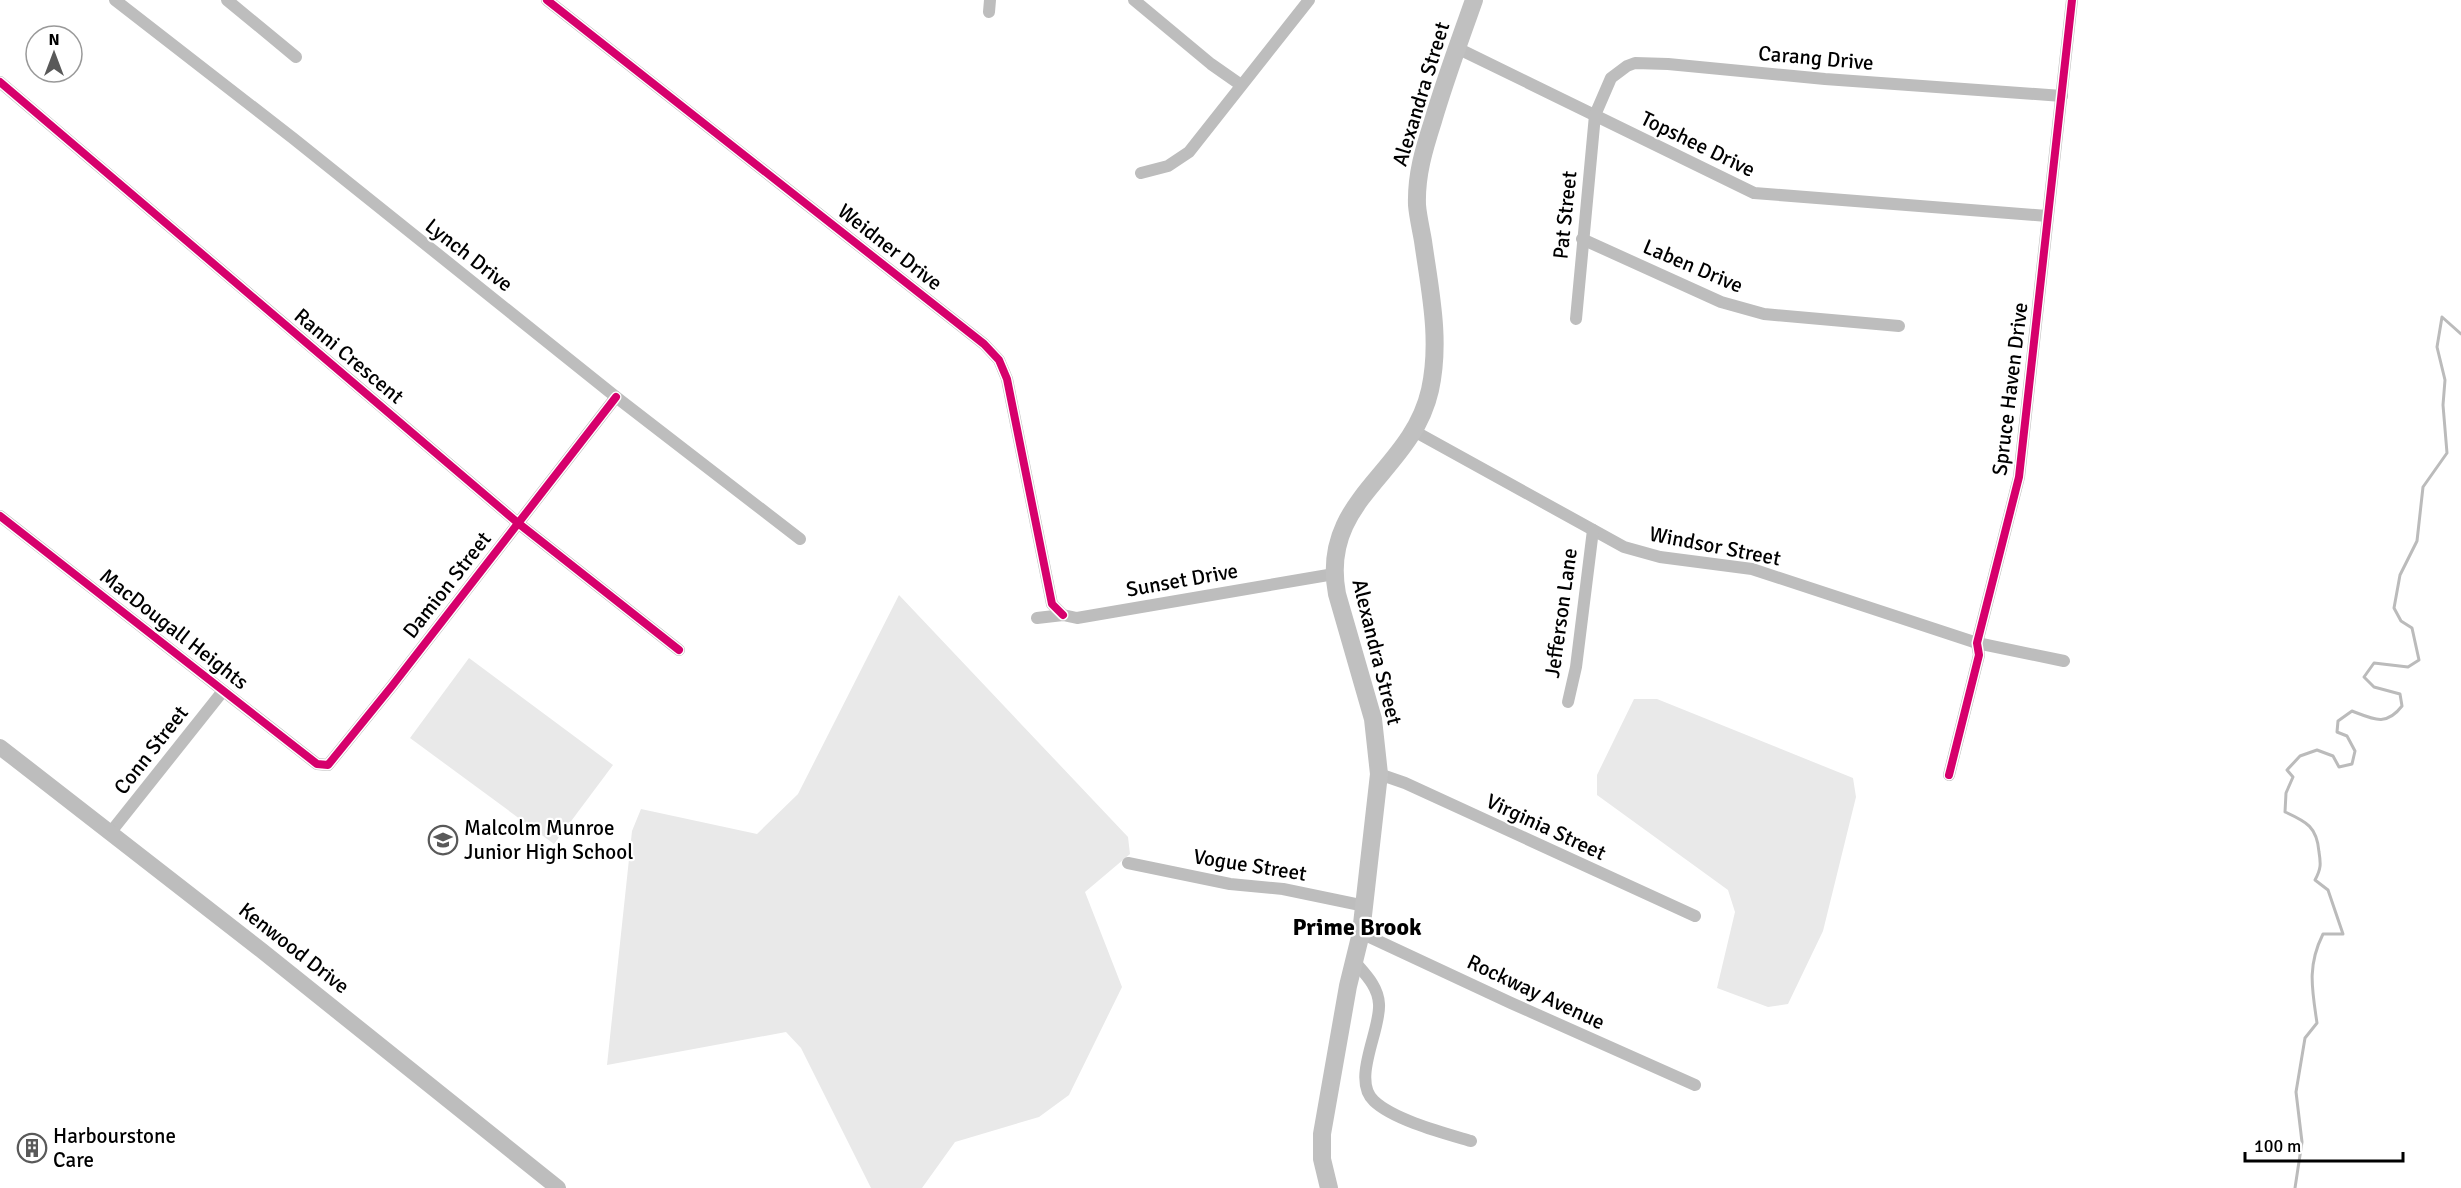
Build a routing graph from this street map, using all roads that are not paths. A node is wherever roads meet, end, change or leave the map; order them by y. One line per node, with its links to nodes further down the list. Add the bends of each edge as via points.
1 (115, 0): 19 (street, Lynch Drive)
2 (227, 0): 9 (street)
3 (547, 0): 26 (street, Weidner Drive, via 993,354 1007,379 1052,604)
4 (1134, 0): 11 (street)
5 (1309, 0): 11 (street)
6 (1474, 0): 8 (main road, Alexandra Street)
7 (2072, 0): 12 (street, Spruce Haven Drive)
8 (1458, 48): 13 (street, Topshee Drive); 20 (main road, Alexandra Street, via 1418,173 1417,206 1433,304 1435,362 1430,390)
9 (296, 57)
10 (0, 82): 22 (street, Ranni Crescent)
11 (1241, 86): 14 (street, via 1182,158)
12 (2062, 96): 13 (street, Carang Drive, via 1644,63 1631,64 1616,74); 15 (street, Spruce Haven Drive)
13 (1595, 115): 15 (street, Topshee Drive, via 1754,193); 16 (street, Pat Street)
14 (1140, 173)
15 (2047, 216): 28 (street, Spruce Haven Drive, via 2019,477)
16 (1582, 239): 17 (street, Pat Street); 18 (street, Laben Drive, via 1720,302 1764,314)
17 (1576, 319)
18 (1899, 326)
19 (616, 398): 22 (street, Damion Street); 24 (street, Lynch Drive)
20 (1413, 431): 23 (street, Windsor Street); 25 (main road, Alexandra Street, via 1347,518 1336,544)
21 (0, 516): 31 (street, MacDougall Heights)
22 (518, 523): 29 (street, Ranni Crescent); 34 (street, Damion Street)
23 (1593, 530): 28 (street, Windsor Street, via 1624,548 1660,557 1752,569); 32 (street, Jefferson Lane)
24 (800, 539)
25 (1334, 574): 26 (street, Sunset Drive, via 1077,618); 35 (main road, Alexandra Street, via 1341,617 1373,719)
26 (1063, 615): 27 (street, Sunset Drive)
27 (1037, 618)
28 (1977, 643): 30 (street, Windsor Street); 36 (street, Spruce Haven Drive, via 1979,655)
29 (679, 650)
30 (2064, 661)
31 (223, 691): 34 (street, MacDougall Heights, via 317,764); 37 (street, Conn Street)
32 (1568, 702)
33 (0, 747): 37 (street, Kenwood Drive)
34 (328, 765)
35 (1380, 774): 39 (main road, Alexandra Street); 40 (street, Virginia Street)
36 (1949, 775)
37 (110, 833): 46 (street, Kenwood Drive)
38 (1128, 863): 39 (street, Vogue Street)
39 (1365, 906): 41 (main road, Alexandra Street)
40 (1695, 916)
41 (1361, 933): 42 (main road, Alexandra Street); 43 (street, Rockway Avenue)
42 (1354, 961): 44 (street, via 1373,984 1379,1002 1365,1079 1370,1096 1416,1124); 45 (main road, Alexandra Street, via 1323,1123)
43 (1695, 1085)
44 (1471, 1141)
45 (1323, 1168): 47 (main road, Alexandra Street); 48 (main road, Alexandra Street)
46 (558, 1188)
47 (1327, 1188)
48 (1335, 1188)

